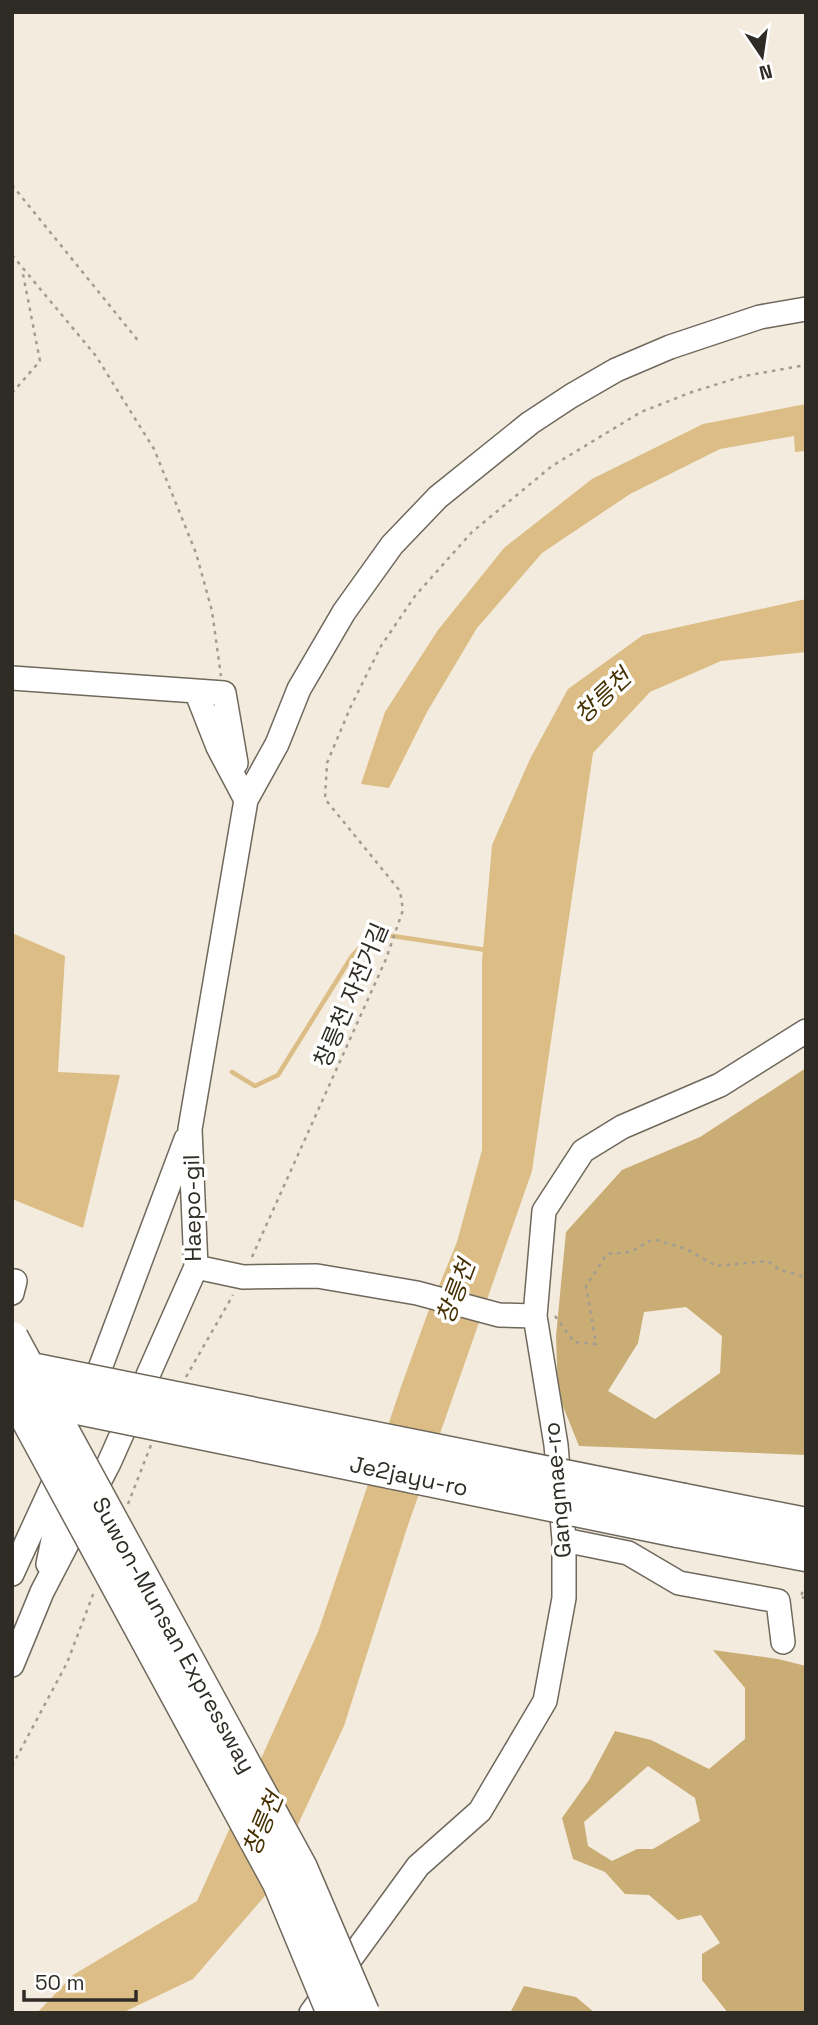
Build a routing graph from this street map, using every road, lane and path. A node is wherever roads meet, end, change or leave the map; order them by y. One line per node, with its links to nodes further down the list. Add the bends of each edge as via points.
1 (12, 185): 5 (path)
2 (12, 255): 3 (path)
3 (21, 265): 7 (path, via 40,361); 10 (path, via 96,356 153,449 196,553 212,611)
4 (806, 309): 11 (street, via 760,317 616,370 530,423 438,497 392,545 344,612 299,689 277,744)
5 (140, 344)
6 (806, 365): 15 (path, 창릉천 자전거길, via 744,376 641,412 552,466 472,532 415,596 381,646 327,763 325,799 400,891 402,910 386,959)
7 (12, 394)
8 (12, 678): 9 (street)
9 (196, 691): 10 (street); 11 (street)
10 (224, 693): 11 (street)
11 (246, 800): 13 (street, Haepo-gil)
12 (806, 1031): 19 (street, Gangmae-ro, via 720,1085 622,1127 583,1151 544,1210)
13 (190, 1129): 14 (street, Haepo-gil); 25 (street)
14 (196, 1267): 15 (street); 34 (street, Haepo-gil, via 108,1463)
15 (243, 1277): 19 (street, via 317,1276 417,1293 499,1315); 22 (path, 창릉천 자전거길)
16 (806, 1277): 19 (path, via 780,1270 768,1261 716,1266 686,1249 653,1239 631,1252 607,1254 586,1286 596,1344 574,1342)
17 (12, 1280): 18 (street)
18 (12, 1293)
19 (544, 1314): 29 (street, Gangmae-ro)
20 (12, 1338): 41 (highway, Suwon-Munsan Expressway, bridge, via 301,1868)
21 (12, 1366): 28 (highway, Je2jayu-ro, bridge)
22 (185, 1379)
23 (12, 1392): 30 (highway, Je2jayu-ro, bridge); 40 (highway, Suwon-Munsan Expressway, bridge, via 278,1883)
24 (12, 1423): 25 (street)
25 (75, 1435): 31 (street); 34 (street)
26 (154, 1437): 27 (path)
27 (125, 1512)
28 (806, 1524)
29 (564, 1540): 36 (street, via 628,1553 679,1583 778,1601); 39 (street, Gangmae-ro, via 564,1598 545,1702 480,1811 418,1866)
30 (806, 1555)
31 (12, 1574)
32 (806, 1584): 35 (path, via 800,1598)
33 (96, 1588): 38 (path, via 67,1663)
34 (42, 1592): 37 (street, Haepo-gil)
35 (806, 1597)
36 (783, 1642)
37 (12, 1665)
38 (12, 1766)
39 (310, 2013)
40 (333, 2013)
41 (363, 2013)

